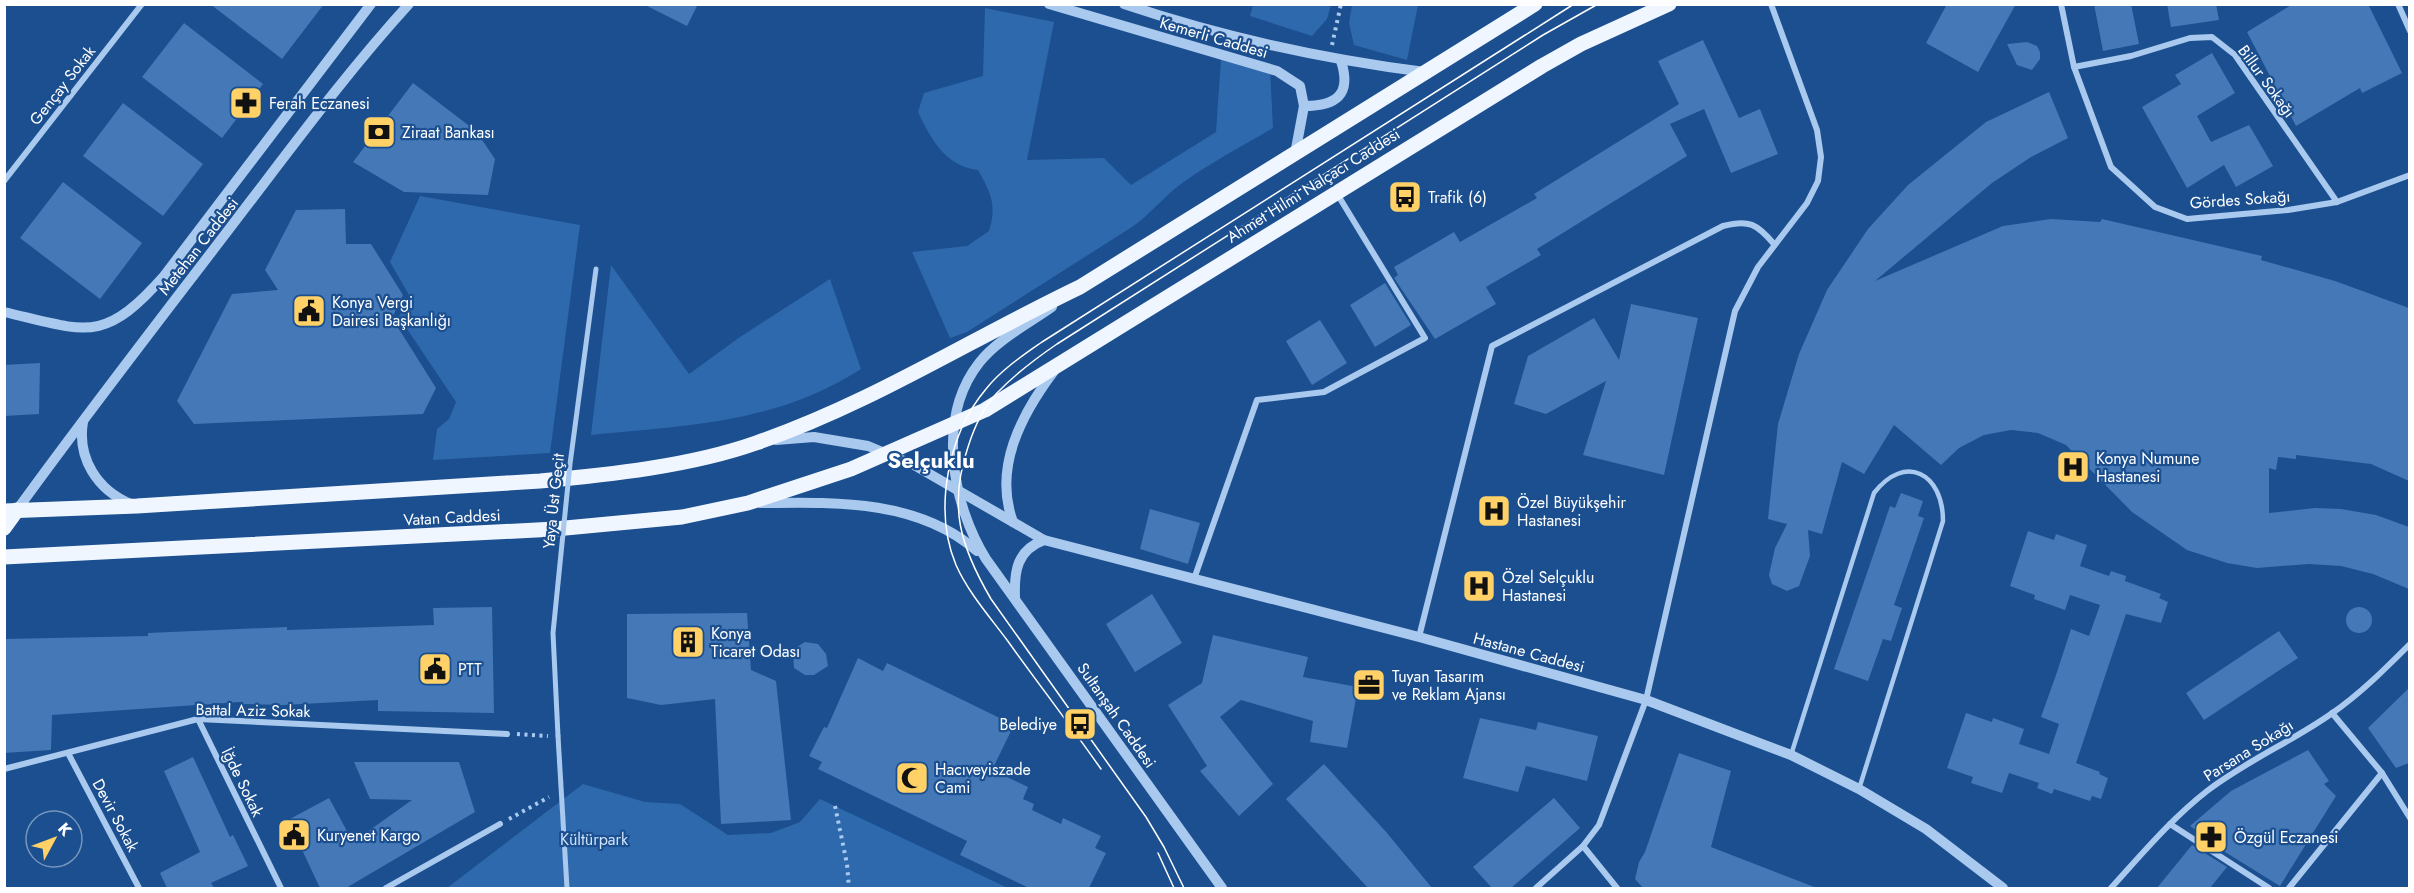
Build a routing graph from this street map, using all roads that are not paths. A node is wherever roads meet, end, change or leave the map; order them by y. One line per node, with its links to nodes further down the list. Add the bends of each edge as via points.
1 (142, 4): 18 (street, Gençay Sokak)
2 (371, 4): 24 (street, Metehan Caddesi, via 145,299 107,325 88,329)
3 (409, 4): 26 (street, Metehan Caddesi, via 372,44)
4 (1049, 4): 15 (street, Kemerli Caddesi, via 1277,71 1300,86)
5 (1124, 4): 12 (street, Kemerli Caddesi, via 1179,22)
6 (1535, 4): 14 (main road)
7 (1669, 4): 19 (main road, Ahmet Hilmi Nalçacı Caddesi, via 1562,55)
8 (1771, 4): 21 (street, via 1817,130 1821,157 1818,181 1807,203)
9 (2061, 4): 13 (street, Gördes Sokağı)
10 (2398, 4): 11 (street)
11 (2409, 31)
12 (1335, 60): 14 (street, Kemerli Caddesi); 15 (street, via 1346,76 1342,94 1326,106)
13 (2074, 67): 20 (street, Billur Sokağı, via 2190,39 2212,38 2235,55); 20 (street, Gördes Sokağı, via 2111,167 2155,207 2187,219)
14 (1425, 72): 16 (main road)
15 (1304, 106): 16 (street)
16 (1295, 154): 23 (main road)
17 (2409, 175): 20 (street, Gördes Sokağı)
18 (4, 181)
19 (1336, 191): 25 (main road, Ahmet Hilmi Nalçacı Caddesi); 39 (street, via 1425,338 1324,392 1257,400)
20 (2337, 202)
21 (1774, 244): 41 (street, via 1760,228 1742,221 1723,226 1492,346); 43 (street, via 1745,288 1728,336)
22 (596, 269): 59 (street, Yaya Üst Geçit, bridge, via 553,633)
23 (1080, 287): 27 (street, via 980,362 963,390); 28 (main road, Vatan Caddesi, via 903,381)
24 (4, 312)
25 (1058, 365): 27 (main road, Ahmet Hilmi Nalçacı Caddesi); 34 (street, via 1019,427 1007,465 1006,504)
26 (83, 419): 32 (street, via 81,447 96,477 108,491); 33 (street, Metehan Caddesi)
27 (955, 425): 29 (main road, Vatan Caddesi); 30 (street)
28 (755, 444): 29 (street, Hastane Caddesi, via 814,437); 32 (main road, Vatan Caddesi, via 593,476)
29 (890, 453): 30 (street, Hastane Caddesi); 31 (main road, Vatan Caddesi)
30 (957, 490): 34 (street, Hastane Caddesi); 38 (street, via 972,536)
31 (748, 503): 37 (main road, Vatan Caddesi, via 682,517 555,529); 38 (street, via 827,502 914,516 962,538)
32 (137, 506): 33 (main road, Vatan Caddesi)
33 (11, 511): 35 (main road)
34 (1013, 522): 36 (street, Hastane Caddesi)
35 (4, 528)
36 (1044, 540): 39 (street, Hastane Caddesi); 40 (street, via 1019,559)
37 (4, 557)
38 (986, 559): 40 (street, Sultanşah Caddesi)
39 (1194, 579): 41 (street, Hastane Caddesi)
40 (1015, 597): 60 (street, Sultanşah Caddesi)
41 (1419, 637): 43 (street, Hastane Caddesi)
42 (2409, 644): 44 (street, Parsana Sokağı)
43 (1646, 700): 48 (street, Hastane Caddesi); 55 (street, via 1599,825)
44 (2332, 713): 50 (street); 54 (street, Parsana Sokağı, via 2249,762 2207,791)
45 (198, 719): 46 (street, Battal Aziz Sokak); 47 (street, Battal Aziz Sokak); 57 (street, İğde Sokak)
46 (507, 734)
47 (68, 753): 49 (street, Battal Aziz Sokak); 56 (street, Devir Sokak)
48 (1791, 755): 51 (street, Hastane Caddesi); 51 (lane, via 1874,493 1884,480 1896,474 1910,472 1926,477 1938,488 1943,521)
49 (4, 769)
50 (2382, 774): 52 (street); 66 (street)
51 (1859, 789): 63 (street, Hastane Caddesi, via 1926,829)
52 (2409, 818)
53 (500, 824): 58 (street)
54 (2170, 824): 64 (street, Parsana Sokağı); 65 (street)
55 (1584, 846): 61 (street); 62 (street)
56 (139, 888)
57 (281, 888)
58 (386, 888)
59 (567, 888)
60 (1222, 888)
61 (1536, 888)
62 (1617, 888)
63 (2003, 888)
64 (2111, 888)
65 (2270, 888)
66 (2289, 888)

